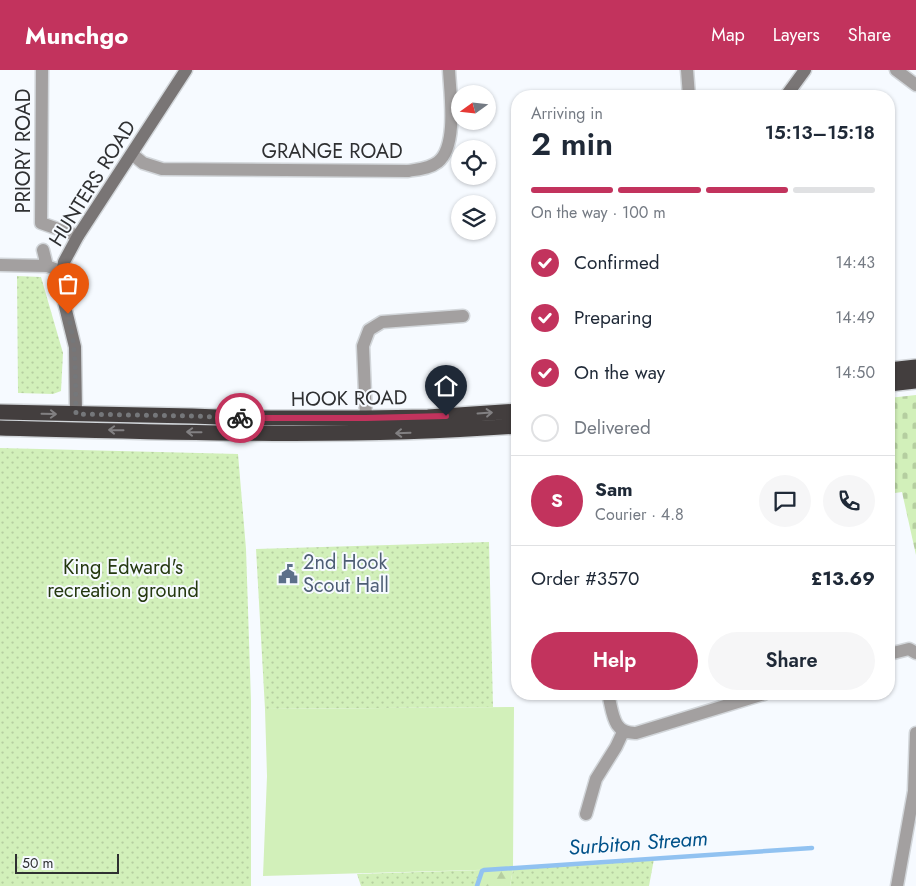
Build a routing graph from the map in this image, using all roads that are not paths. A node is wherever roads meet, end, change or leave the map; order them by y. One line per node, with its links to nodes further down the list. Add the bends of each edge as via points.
1 (42, 70): 11 (street, PRIORY ROAD, via 42,223)
2 (186, 70): 10 (street, HUNTERS ROAD)
3 (449, 70): 10 (street, GRANGE ROAD, via 448,148 439,161 425,169 162,169 143,163)
4 (687, 70): 8 (street)
5 (806, 70): 9 (street)
6 (896, 70): 7 (street)
7 (916, 85)
8 (689, 90)
9 (791, 90)
10 (132, 154): 11 (street, HUNTERS ROAD)
11 (78, 236): 15 (street, HUNTERS ROAD, via 64,262)
12 (43, 250): 14 (street)
13 (0, 265): 14 (street)
14 (47, 266): 15 (street)
15 (63, 272): 23 (street, HUNTERS ROAD, via 60,286 76,354)
16 (464, 316): 24 (street, via 382,322 369,330 363,346)
17 (916, 367): 18 (highway)
18 (895, 369)
19 (916, 381): 20 (highway)
20 (895, 383)
21 (511, 411): 24 (highway, HOOK ROAD, one-way to 21)
22 (0, 412): 23 (highway, HOOK ROAD, one-way to 23)
23 (76, 414): 24 (highway, HOOK ROAD)
24 (366, 418)
25 (511, 426): 26 (highway, HOOK ROAD, one-way to 26, via 379,434)
26 (0, 428)
27 (895, 652): 28 (street, via 909,649)
28 (916, 653)
29 (610, 700): 31 (street, via 616,726)
30 (744, 700): 31 (street, via 636,733)
31 (623, 732): 34 (street, via 596,780)
32 (916, 733): 33 (street)
33 (915, 791): 35 (street)
34 (586, 814)
35 (897, 886)

